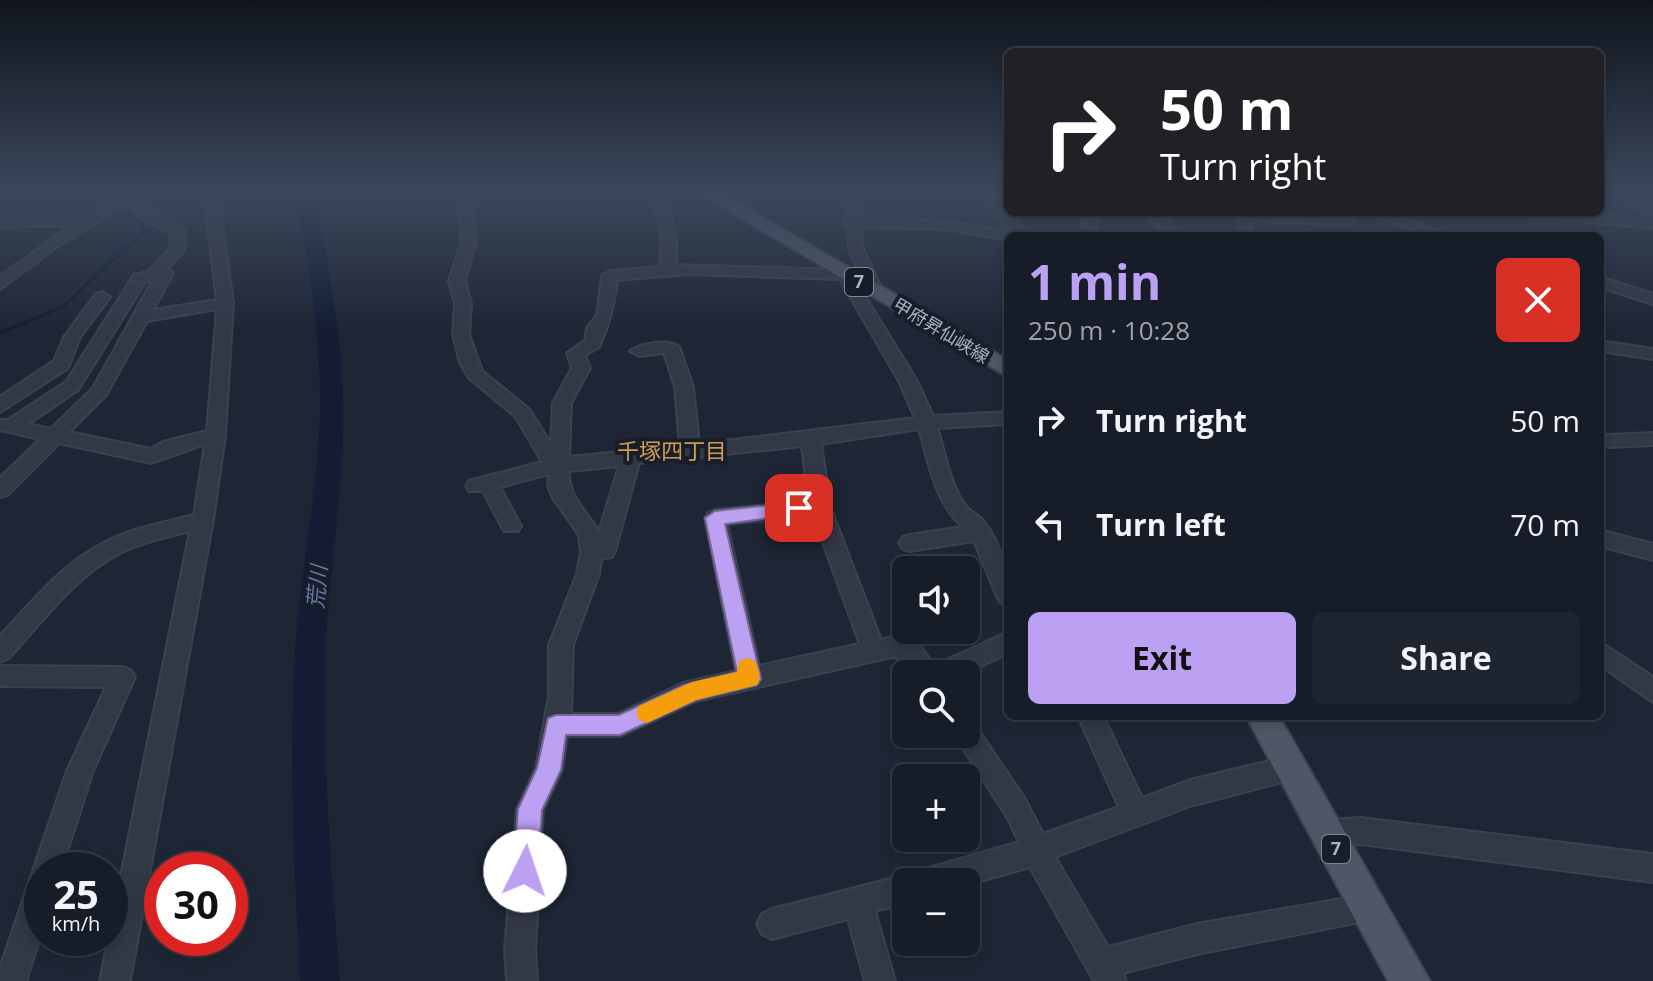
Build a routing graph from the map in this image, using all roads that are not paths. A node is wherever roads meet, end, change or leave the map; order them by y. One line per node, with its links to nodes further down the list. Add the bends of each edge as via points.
1 (57, 240): 12 (street)
2 (178, 240): 10 (street, via 177,250)
3 (217, 240): 16 (street)
4 (469, 240): 35 (street, via 457,281 469,363 523,413 549,458)
5 (669, 240): 8 (street)
6 (787, 240): 9 (main road, 甲府昇仙峡線 / 7)
7 (856, 240): 13 (street, via 871,283)
8 (668, 270): 9 (street); 35 (street, via 610,276 605,315 595,328 593,343 576,353 581,368 562,403)
9 (846, 275): 13 (main road, 甲府昇仙峡線 / 7); 26 (street)
10 (152, 276): 17 (street, via 165,273); 23 (street, via 139,278)
11 (1604, 283): 15 (street)
12 (0, 284)
13 (867, 287): 21 (main road, 甲府昇仙峡線 / 7)
14 (102, 297): 24 (street, via 72,337 62,364)
15 (1653, 299)
16 (225, 303): 17 (street); 28 (street)
17 (141, 317): 22 (street)
18 (1604, 347): 20 (street)
19 (639, 351): 33 (street, via 671,347 684,387)
20 (1653, 354)
21 (1004, 368)
22 (102, 388): 23 (street); 29 (street)
23 (68, 389): 27 (street)
24 (0, 406)
25 (1004, 418): 26 (street)
26 (928, 422): 30 (street); 40 (street, via 957,509)
27 (5, 425): 29 (street)
28 (216, 435): 29 (street, via 151,456); 38 (street)
29 (54, 436): 36 (street)
30 (811, 439): 33 (street); 37 (street)
31 (1653, 439): 32 (street)
32 (1609, 441)
33 (690, 450): 34 (street)
34 (631, 457): 35 (street); 43 (street, via 604,551)
35 (559, 465): 39 (street, via 482,484); 43 (street, via 558,486 589,533)
36 (0, 490)
37 (820, 507): 47 (street); 53 (street, via 715,518)
38 (203, 520): 48 (street, via 98,555); 73 (street)
39 (511, 526)
40 (979, 532): 42 (street); 45 (street)
41 (1604, 539): 44 (street)
42 (910, 543)
43 (592, 551): 57 (street, via 561,645)
44 (1653, 552)
45 (1004, 589)
46 (1004, 644): 51 (street)
47 (874, 651): 50 (street, via 892,647 911,651); 53 (street)
48 (0, 652)
49 (1604, 655): 54 (street)
50 (917, 660)
51 (970, 660)
52 (0, 676): 63 (street, via 123,677 80,771)
53 (750, 679): 57 (street, via 692,691 620,725)
54 (1653, 691)
55 (1092, 720): 60 (street)
56 (1264, 720): 59 (main road, 7)
57 (556, 725): 74 (street, via 549,770 530,809)
58 (976, 748): 62 (street, via 1016,808)
59 (1290, 768): 60 (street); 61 (main road, 7)
60 (1135, 812): 62 (street)
61 (1327, 833): 65 (street, via 1361,831); 68 (main road, 7)
62 (1036, 851): 64 (street); 71 (street)
63 (53, 852)
64 (977, 868)
65 (1653, 868)
66 (892, 893): 67 (street)
67 (858, 903): 69 (street); 75 (street)
68 (1370, 908): 71 (street, via 1197,939); 76 (main road, 7)
69 (772, 924)
70 (24, 941): 72 (street)
71 (1106, 973)
72 (11, 981)
73 (115, 981)
74 (522, 981)
75 (880, 981)
76 (1410, 981)

